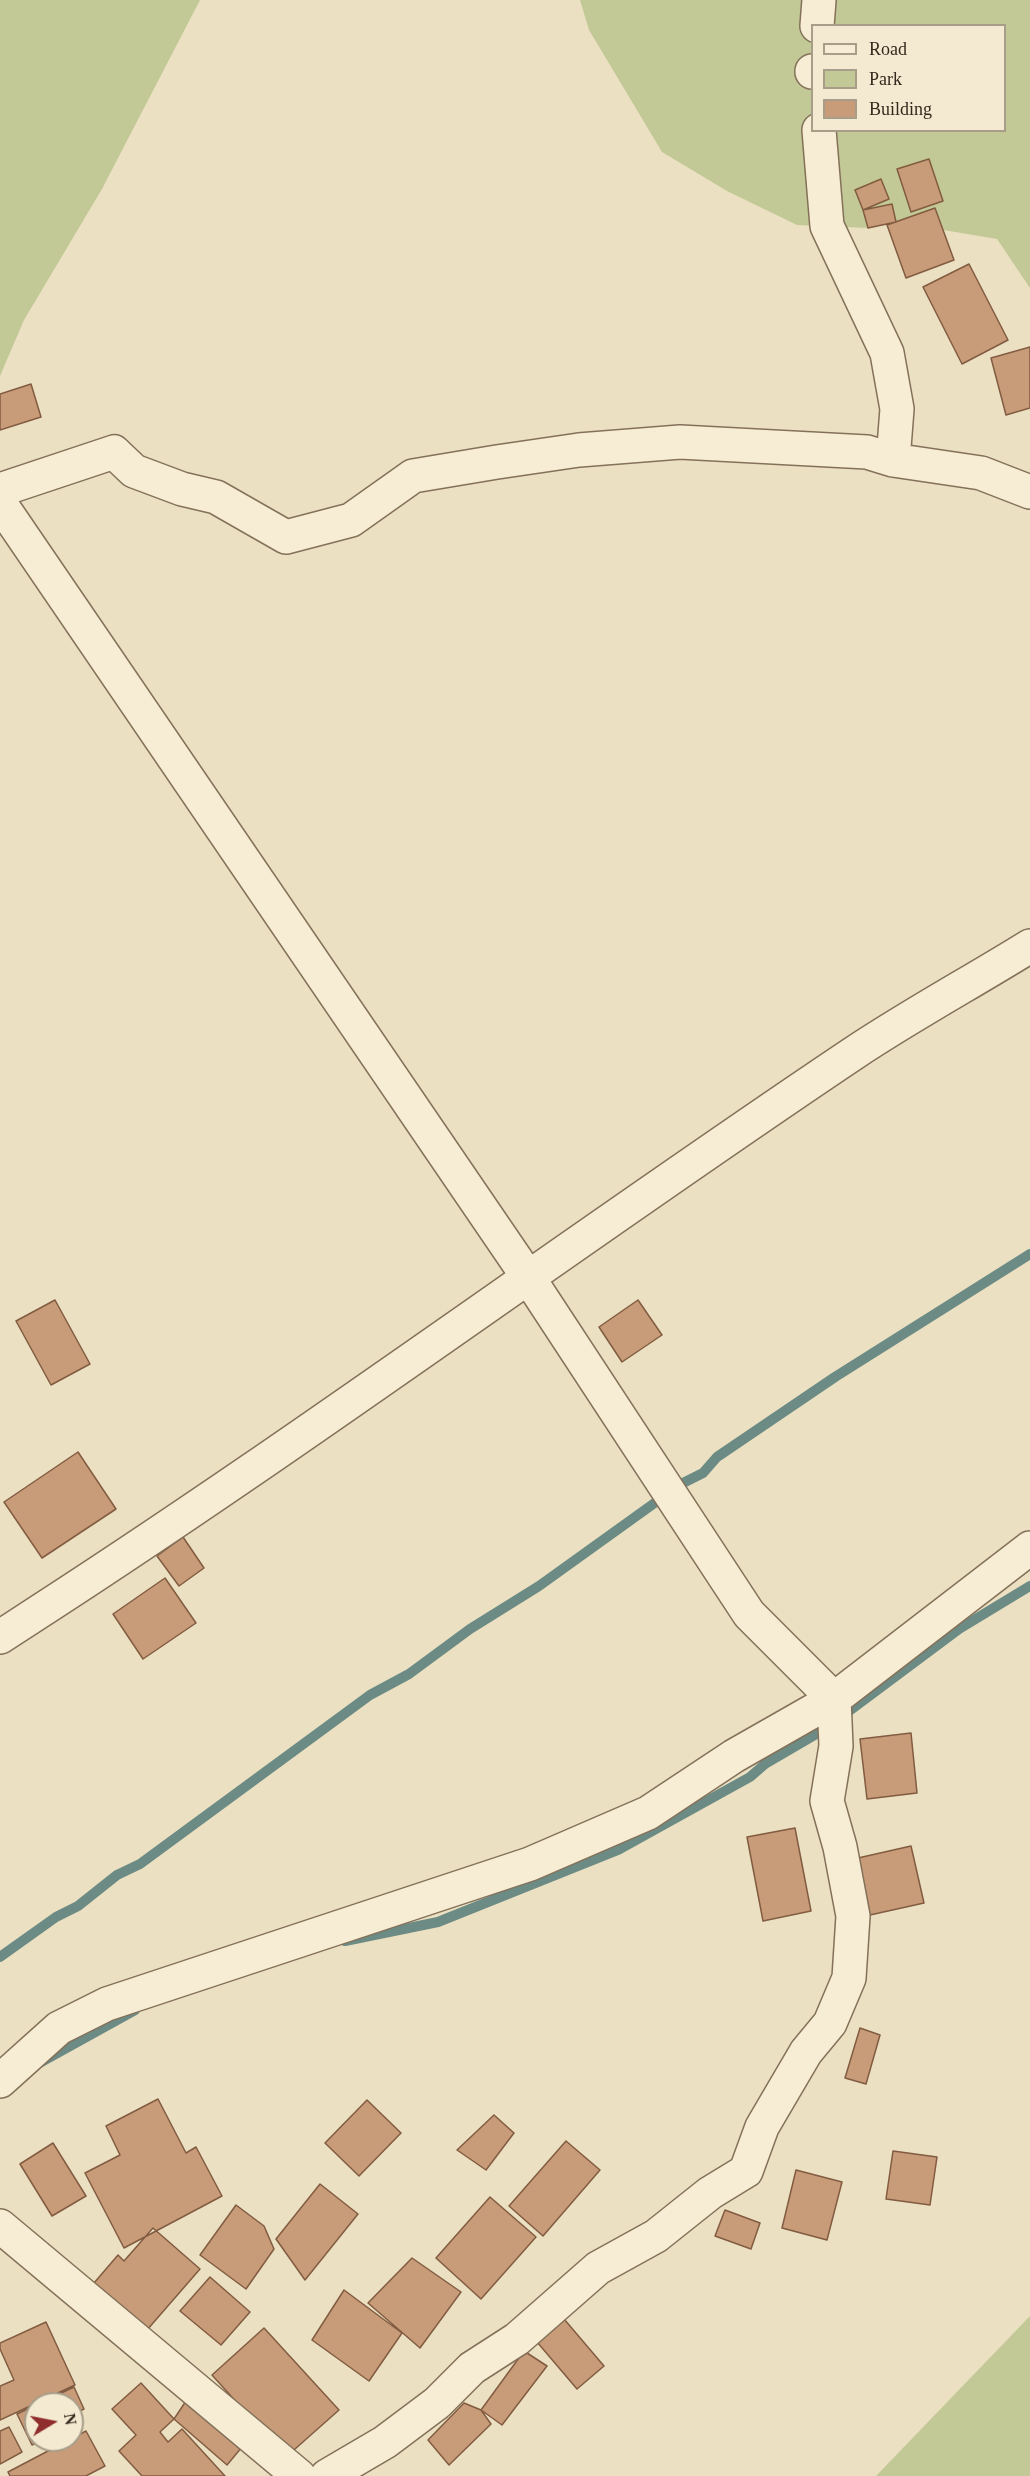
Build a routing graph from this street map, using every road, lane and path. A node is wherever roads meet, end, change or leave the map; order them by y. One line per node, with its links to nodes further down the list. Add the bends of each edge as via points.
1 (819, 0): 2 (street)
2 (817, 24)
3 (819, 132): 4 (street, via 827,226 887,353 897,409)
4 (893, 460): 5 (street, via 867,452 680,442 579,450 413,477 351,519 286,537 216,497 134,471 114,452); 6 (street, via 981,473)
5 (0, 490)
6 (1030, 492)
7 (0, 503): 9 (street)
8 (1030, 946): 9 (street, via 857,1051)
9 (528, 1277): 11 (street, via 329,1419); 12 (street, via 749,1614)
10 (1030, 1548): 12 (street)
11 (0, 1637)
12 (834, 1699): 13 (street, via 734,1756 648,1813 530,1864 107,2004 58,2028); 16 (street, via 836,1746 827,1801 853,1916 849,1978 830,2023 806,2052 762,2127 746,2171 710,2193 656,2236 598,2268 517,2339 472,2368 437,2403 385,2442)
13 (0, 2081)
14 (0, 2226): 15 (street)
15 (299, 2476)
16 (327, 2476)

